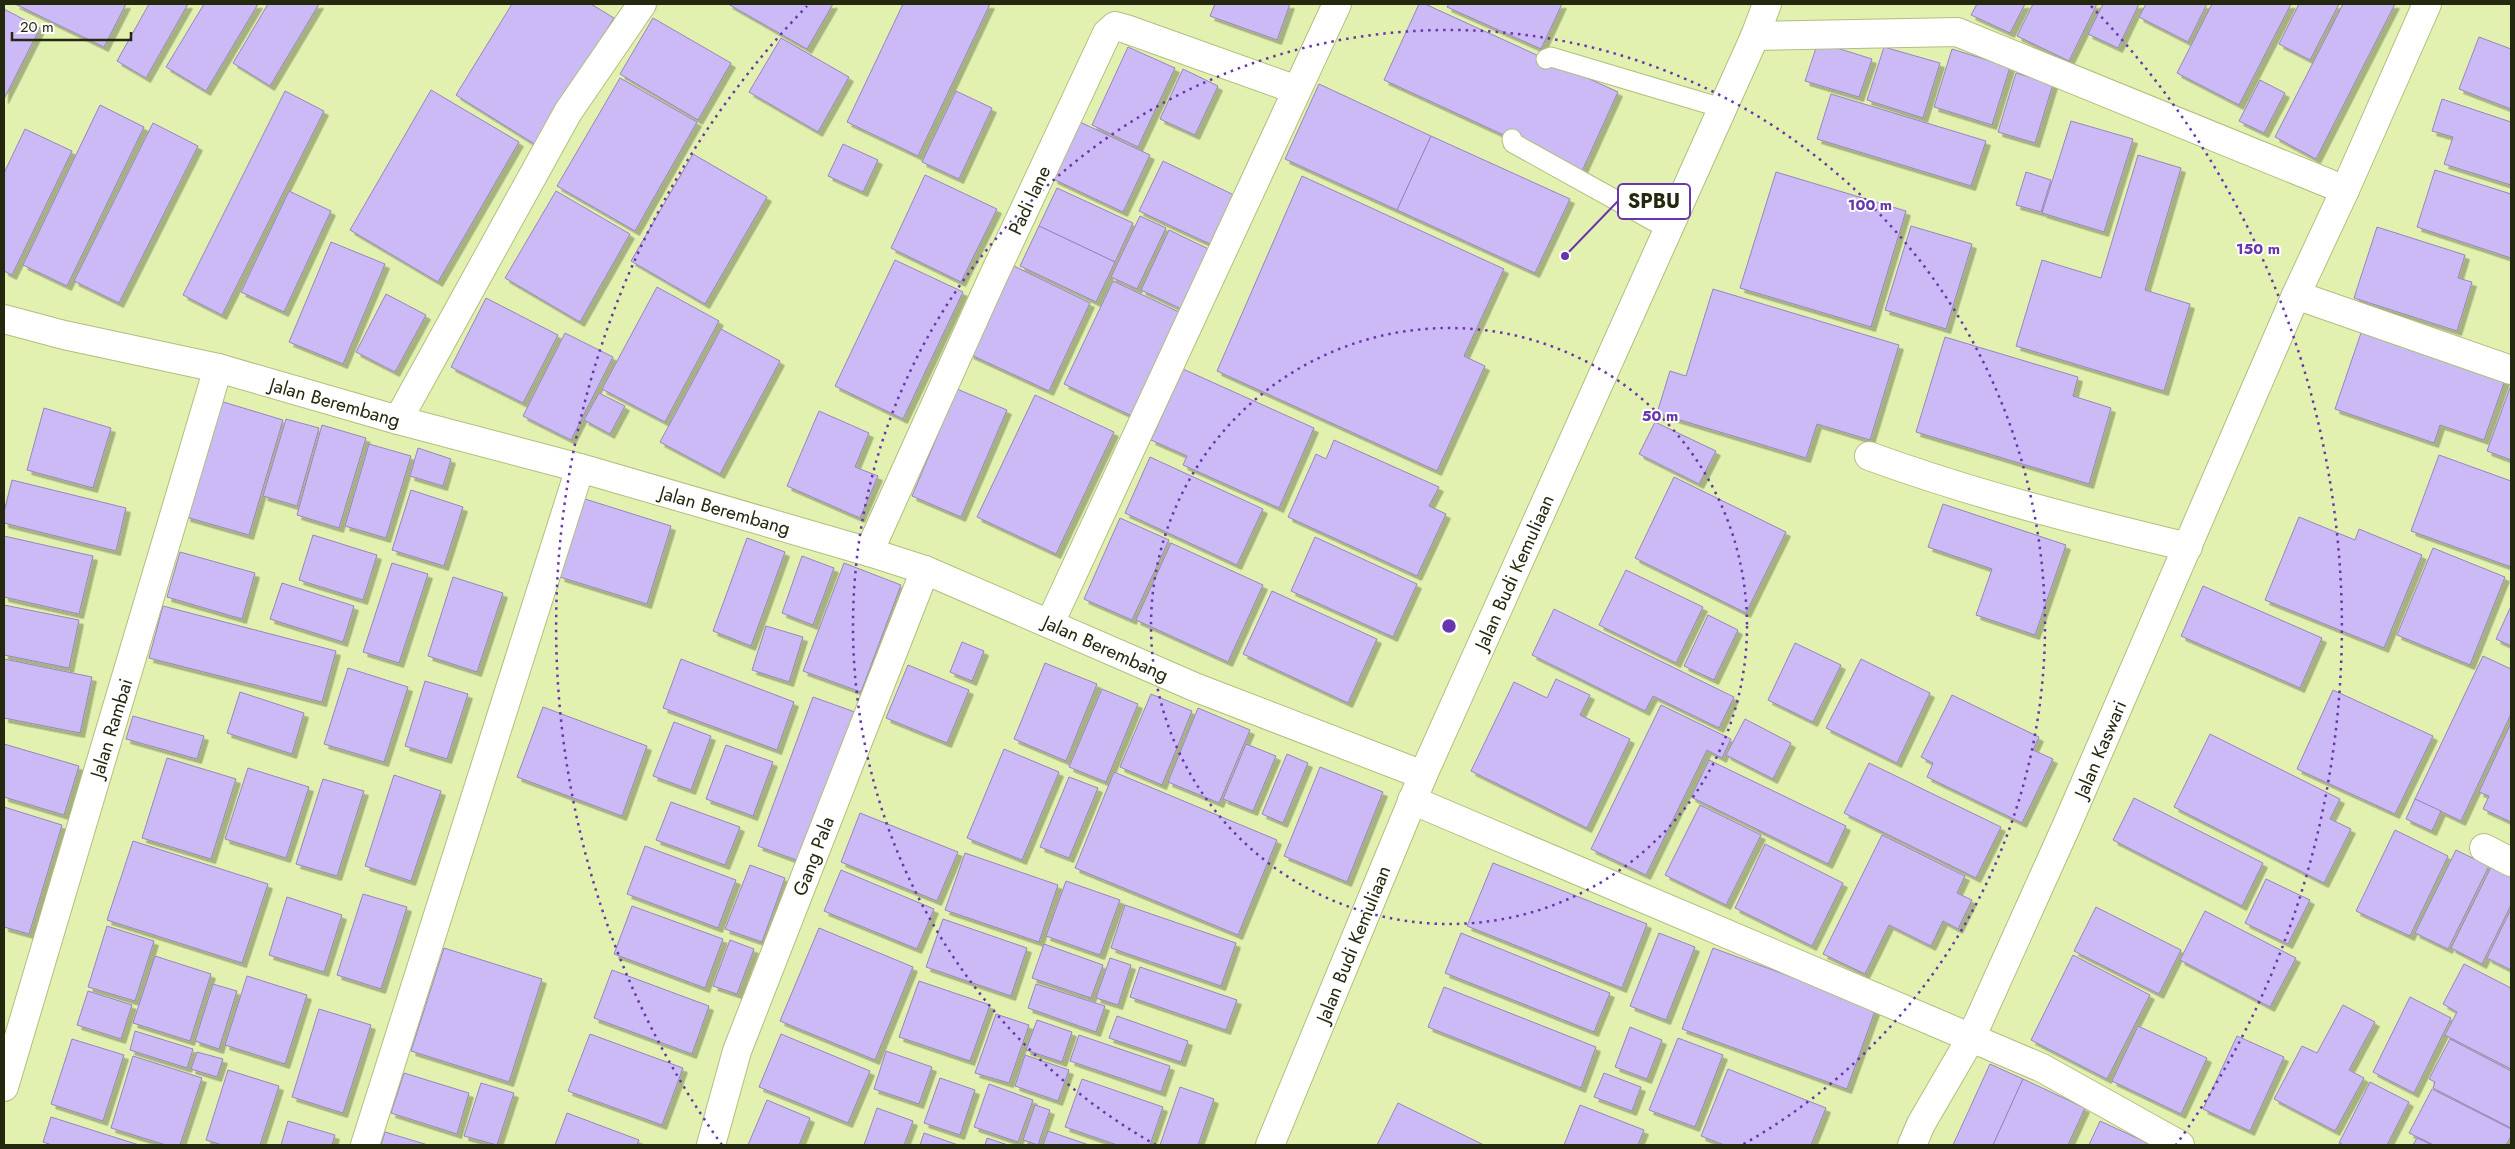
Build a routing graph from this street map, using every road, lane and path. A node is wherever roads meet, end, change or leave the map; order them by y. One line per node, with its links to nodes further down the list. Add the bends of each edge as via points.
1 (1337, 4): 7 (street)
2 (1767, 4): 5 (street, Jalan Budi Kemuliaan)
3 (2426, 4): 10 (street, Jalan Kaswari)
4 (630, 7): 16 (street, via 568,112)
5 (1755, 36): 8 (street, Jalan Budi Kemuliaan); 10 (street, via 1957,32)
6 (1546, 59): 8 (lane, via 1551,57)
7 (1297, 90): 20 (street, Padi lane, via 1126,29 1115,26 1107,33); 22 (street)
8 (1722, 108): 11 (street, Jalan Budi Kemuliaan)
9 (1512, 139): 11 (lane, via 1513,143)
10 (2345, 190): 12 (street, Jalan Kaswari)
11 (1668, 229): 23 (street, Jalan Budi Kemuliaan)
12 (2296, 295): 15 (street); 19 (street, Jalan Kaswari)
13 (4, 319): 14 (street, Jalan Berembang)
14 (218, 368): 16 (street, Jalan Berembang); 28 (street, Jalan Rambai)
15 (2511, 370)
16 (398, 420): 18 (street, Jalan Berembang)
17 (1869, 456): 19 (street, via 1961,488 2080,522)
18 (580, 468): 20 (street, Jalan Berembang); 29 (street)
19 (2188, 547): 27 (street, Jalan Kaswari)
20 (869, 552): 21 (street, Jalan Berembang)
21 (925, 570): 22 (street, Jalan Berembang); 30 (street, Gang Pala, via 737,1051)
22 (1050, 623): 23 (street, Jalan Berembang, via 1197,688)
23 (1423, 775): 24 (street, Jalan Budi Kemuliaan)
24 (1412, 800): 27 (street); 31 (street, Jalan Budi Kemuliaan)
25 (2484, 848): 26 (street)
26 (2511, 862)
27 (1971, 1038): 32 (street, Jalan Kaswari); 33 (street, via 2042,1068)
28 (4, 1087)
29 (365, 1145)
30 (710, 1145)
31 (1270, 1145)
32 (1912, 1145)
33 (2180, 1145)

